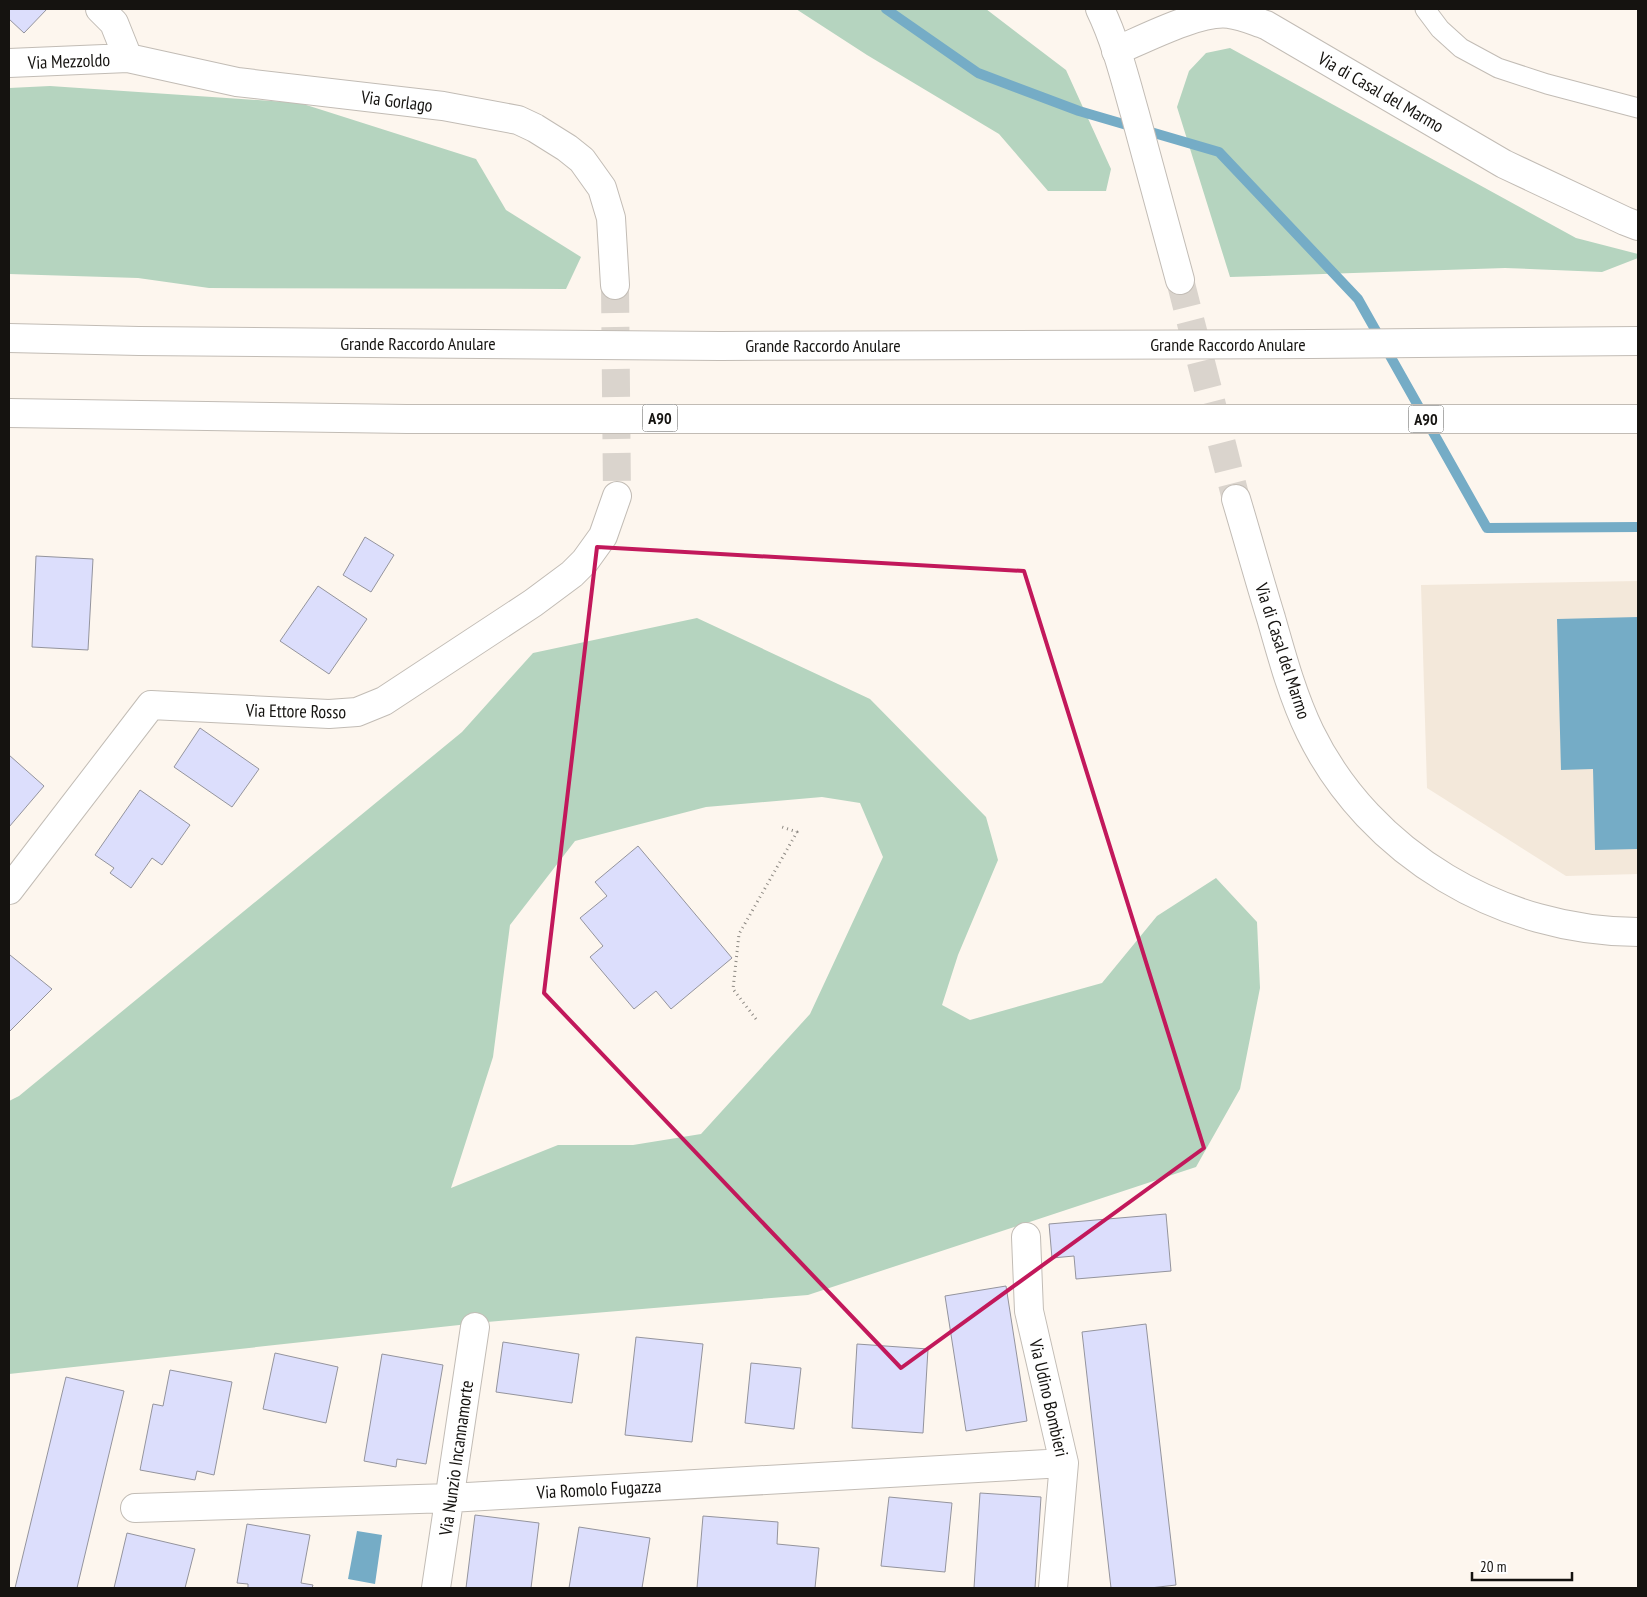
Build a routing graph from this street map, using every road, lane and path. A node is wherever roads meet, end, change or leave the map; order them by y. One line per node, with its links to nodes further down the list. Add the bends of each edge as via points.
1 (100, 9): 5 (main road, via 114,23)
2 (1100, 9): 4 (main road)
3 (1425, 9): 7 (lane, via 1440,30 1461,48 1498,68)
4 (1116, 51): 8 (main road, Via di Casal del Marmo, via 1172,26 1206,16 1227,13 1244,17 1266,25 1504,164); 9 (main road)
5 (128, 58): 6 (main road, Via Mezzoldo); 10 (main road, Via Gorlago, via 237,82 443,106 518,120 582,160 602,188 611,218)
6 (9, 63)
7 (1638, 108)
8 (1638, 226)
9 (1180, 280)
10 (615, 285)
11 (1638, 335): 14 (main road)
12 (9, 338): 14 (main road, Grande Raccordo Anulare, via 139,342 720,346)
13 (1638, 341): 14 (main road, Grande Raccordo Anulare)
14 (1594, 342)
15 (9, 412): 16 (main road, A90, via 398,419)
16 (1638, 418)
17 (617, 496): 20 (main road, Via Ettore Rosso, via 603,536 572,574 384,701 358,712 329,714 151,705)
18 (1236, 499): 21 (main road, Via di Casal del Marmo, via 1293,691 1310,732 1339,778 1366,812 1419,862 1470,892 1551,922 1611,932)
19 (782, 827): 22 (path, via 797,832 739,934 733,989)
20 (9, 890)
21 (1638, 932)
22 (756, 1019)
23 (1026, 1237): 25 (main road, Via Udino Bombieri, via 1030,1311)
24 (475, 1327): 26 (main road, Via Nunzio Incannamorte)
25 (1064, 1463): 26 (main road, Via Romolo Fugazza); 29 (main road, Via Udino Bombieri)
26 (450, 1498): 27 (main road, Via Romolo Fugazza); 28 (main road, Via Nunzio Incannamorte)
27 (135, 1508)
28 (436, 1588)
29 (1053, 1588)

